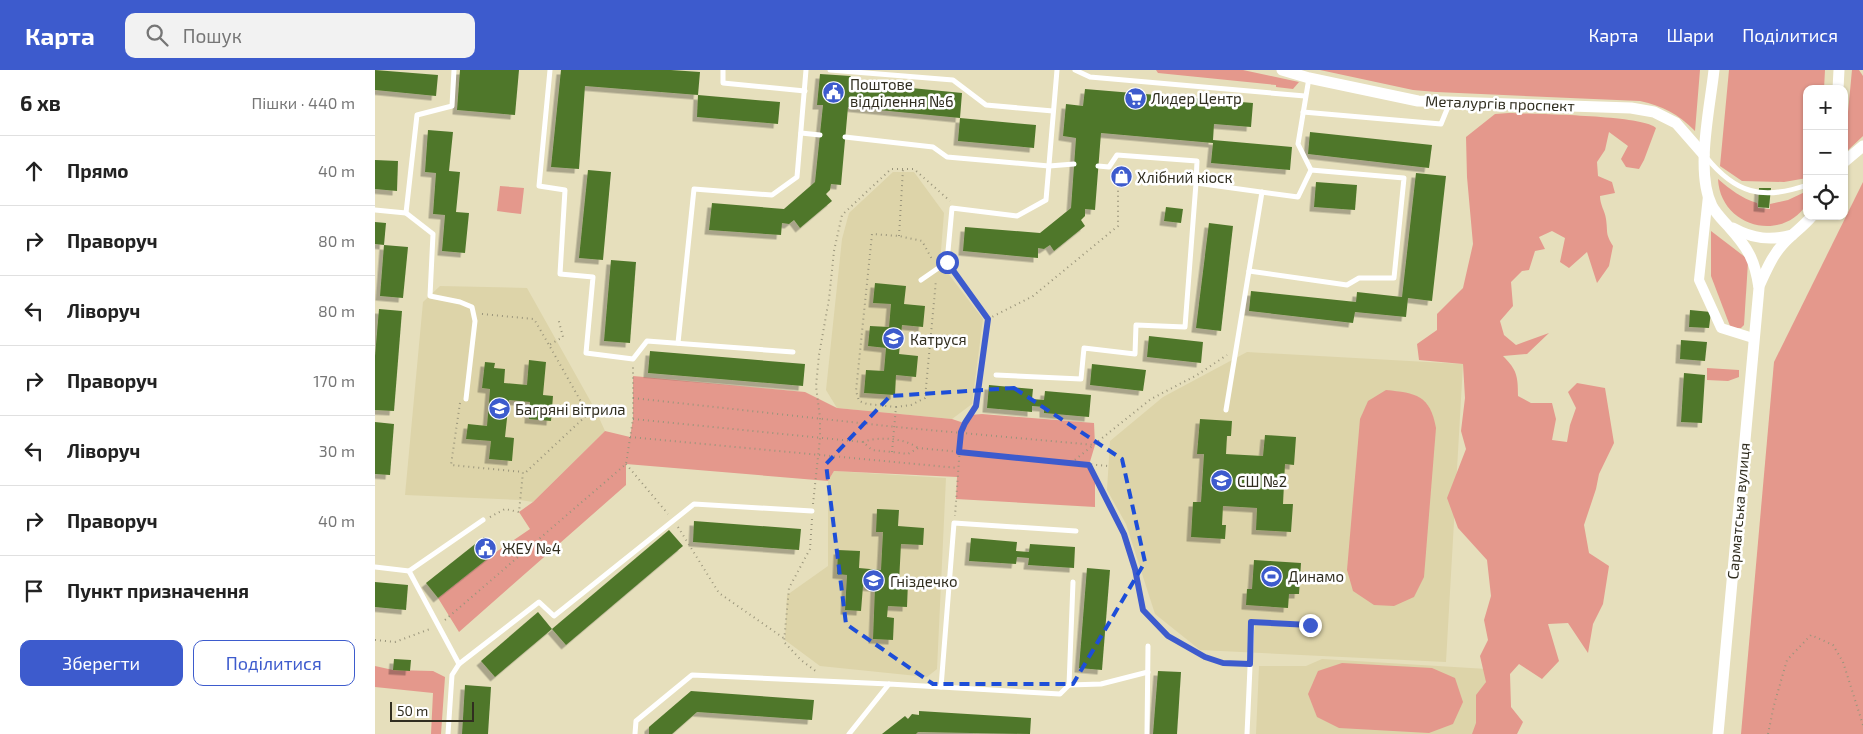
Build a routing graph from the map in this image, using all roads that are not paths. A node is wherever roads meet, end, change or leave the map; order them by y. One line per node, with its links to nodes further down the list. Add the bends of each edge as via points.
1 (454, 70): 33 (lane, via 452,106 417,115)
2 (550, 70): 41 (lane, via 539,186 565,190 560,274 593,277 586,353 633,359 647,340)
3 (723, 70): 13 (lane, via 723,83)
4 (806, 70): 13 (lane)
5 (830, 70): 16 (lane, via 953,80 987,105)
6 (1057, 70): 16 (lane)
7 (1075, 70): 14 (lane, via 1090,77)
8 (1714, 70): 22 (street)
9 (1839, 70): 12 (street)
10 (1287, 71): 11 (street, Металургів проспект)
11 (1309, 78): 14 (lane); 15 (street, Металургів проспект, via 1418,101)
12 (1837, 85)
13 (805, 90): 18 (lane)
14 (1305, 96): 17 (lane)
15 (1450, 102): 17 (lane, via 1441,124); 22 (street, Металургів проспект, via 1631,108 1654,112 1677,124)
16 (1053, 111): 25 (lane)
17 (1303, 112): 27 (lane, via 1298,144)
18 (801, 134): 19 (lane); 41 (lane, via 797,177 772,195 694,189)
19 (820, 135)
20 (845, 137): 25 (lane, via 933,147 947,157)
21 (1863, 146): 23 (street)
22 (1704, 154): 29 (lane, via 1717,171 1749,191 1777,192); 31 (street)
23 (1848, 159)
24 (1074, 164): 25 (lane)
25 (1049, 166): 38 (lane, via 1046,200 1017,216 952,208 947,262)
26 (1099, 166): 28 (lane, via 1109,167 1117,155 1197,161)
27 (1311, 170): 30 (lane, via 1298,197); 37 (lane, via 1404,178 1394,278 1359,278 1347,285)
28 (1196, 183): 30 (lane); 43 (lane, via 1185,327 1136,325 1135,354 1084,348 1081,379)
29 (1803, 186)
30 (1263, 192): 37 (lane)
31 (1708, 196): 35 (street); 40 (street, via 1699,280 1721,328)
32 (375, 210): 33 (lane)
33 (405, 213): 44 (lane, via 433,234 430,296 472,307 475,322)
34 (1809, 220): 36 (street)
35 (1727, 225): 36 (street, via 1753,237 1781,238); 39 (street, via 1752,257)
36 (1793, 234): 39 (street, via 1772,258)
37 (1249, 271): 45 (lane)
38 (921, 280)
39 (1759, 288): 40 (street, Сарматська вулиця)
40 (1753, 338): 64 (street, Сарматська вулиця)
41 (679, 343): 42 (lane)
42 (793, 352)
43 (996, 375)
44 (466, 399)
45 (1226, 410)
46 (812, 511): 54 (lane, via 694,504 554,616 539,602)
47 (483, 520): 50 (lane)
48 (1076, 531): 58 (lane, via 954,523)
49 (375, 567): 50 (lane)
50 (409, 570): 54 (lane)
51 (1073, 582): 57 (lane)
52 (1310, 625): 63 (lane, via 1251,622)
53 (1148, 646): 55 (lane)
54 (459, 664): 59 (lane, via 452,675)
55 (1148, 672): 57 (lane, via 1101,684); 62 (lane)
56 (889, 684): 58 (lane); 60 (lane, via 692,675 636,721); 61 (lane)
57 (1069, 685): 58 (lane, via 1060,694)
58 (941, 687)
59 (448, 734)
60 (635, 734)
61 (849, 734)
62 (1147, 734)
63 (1247, 734)
64 (1718, 734)

